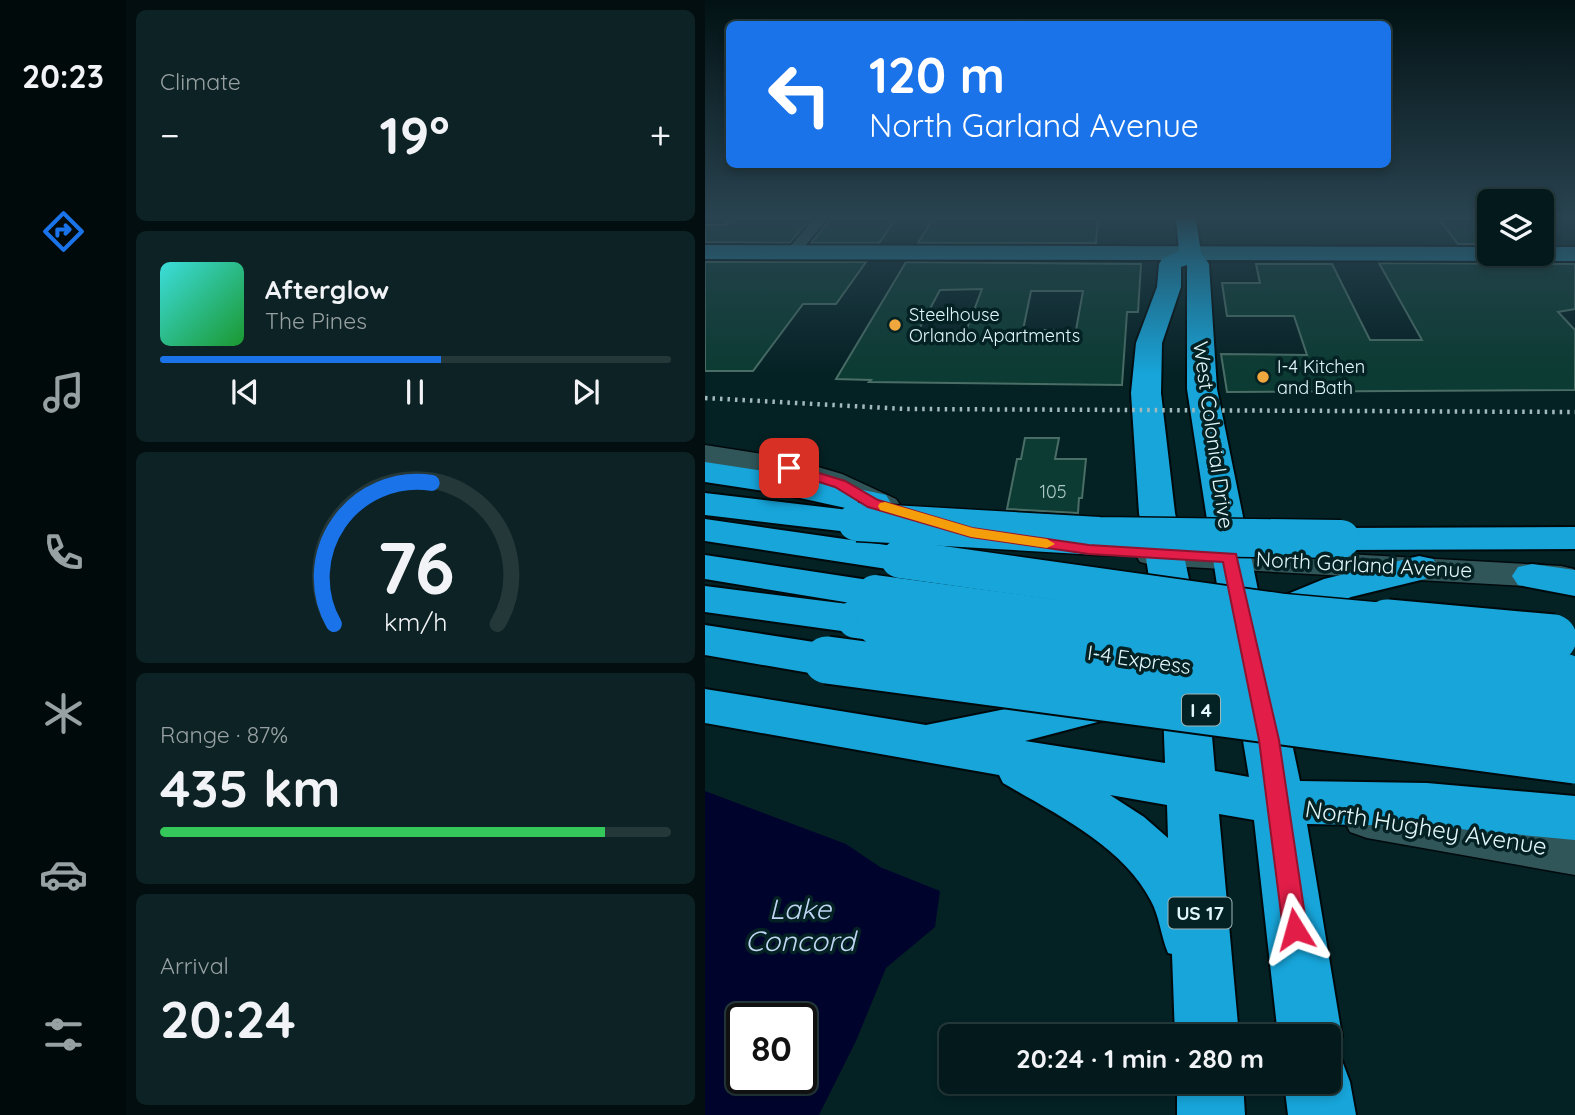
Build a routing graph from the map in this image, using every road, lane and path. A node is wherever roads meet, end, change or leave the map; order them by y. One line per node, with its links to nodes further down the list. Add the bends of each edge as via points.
1 (1170, 271): 10 (highway, US 17, via 1147,359 1147,416)
2 (1198, 271): 4 (highway, West Colonial Drive, via 1201,373)
3 (705, 454): 7 (street, North Garland Avenue, via 789,468 840,484)
4 (1215, 467): 11 (highway, West Colonial Drive); 13 (highway, via 1234,505 1267,533 1324,555)
5 (705, 472): 7 (highway, via 787,485)
6 (705, 503): 7 (highway)
7 (865, 513): 9 (highway, bridge, via 1071,536 1191,540); 10 (street, North Garland Avenue, via 1089,550)
8 (705, 530): 21 (highway, bridge, via 1284,613)
9 (1575, 538)
10 (1163, 555): 11 (street, North Garland Avenue); 20 (highway, US 17)
11 (1230, 557): 13 (street, North Garland Avenue); 18 (highway, West Colonial Drive); 20 (highway)
12 (705, 567): 17 (highway, I-4 Express)
13 (1419, 568): 14 (street, North Garland Avenue); 18 (highway, via 1329,592)
14 (1532, 576): 15 (highway)
15 (1575, 580)
16 (705, 599): 17 (highway, I-4 Express)
17 (865, 607): 21 (highway, I-4 Express, bridge, via 1129,659)
18 (1245, 628): 20 (highway); 27 (highway, West Colonial Drive)
19 (705, 640): 25 (highway, I 4, bridge)
20 (1184, 666): 23 (highway, via 1138,693 1101,706); 26 (highway, US 17)
21 (1568, 669)
22 (705, 706): 23 (highway)
23 (919, 743): 24 (highway)
24 (1001, 757): 26 (highway); 30 (highway, via 1141,845 1176,888)
25 (1575, 760)
26 (1193, 790): 27 (highway); 30 (highway, US 17)
27 (1278, 803): 28 (highway, via 1495,809); 29 (street, North Hughey Avenue); 31 (highway, West Colonial Drive)
28 (1575, 818)
29 (1575, 853)
30 (1206, 1012)
31 (1308, 1024)
32 (1210, 1094): 34 (highway)
33 (1319, 1094): 35 (highway)
34 (1211, 1115)
35 (1322, 1115)

